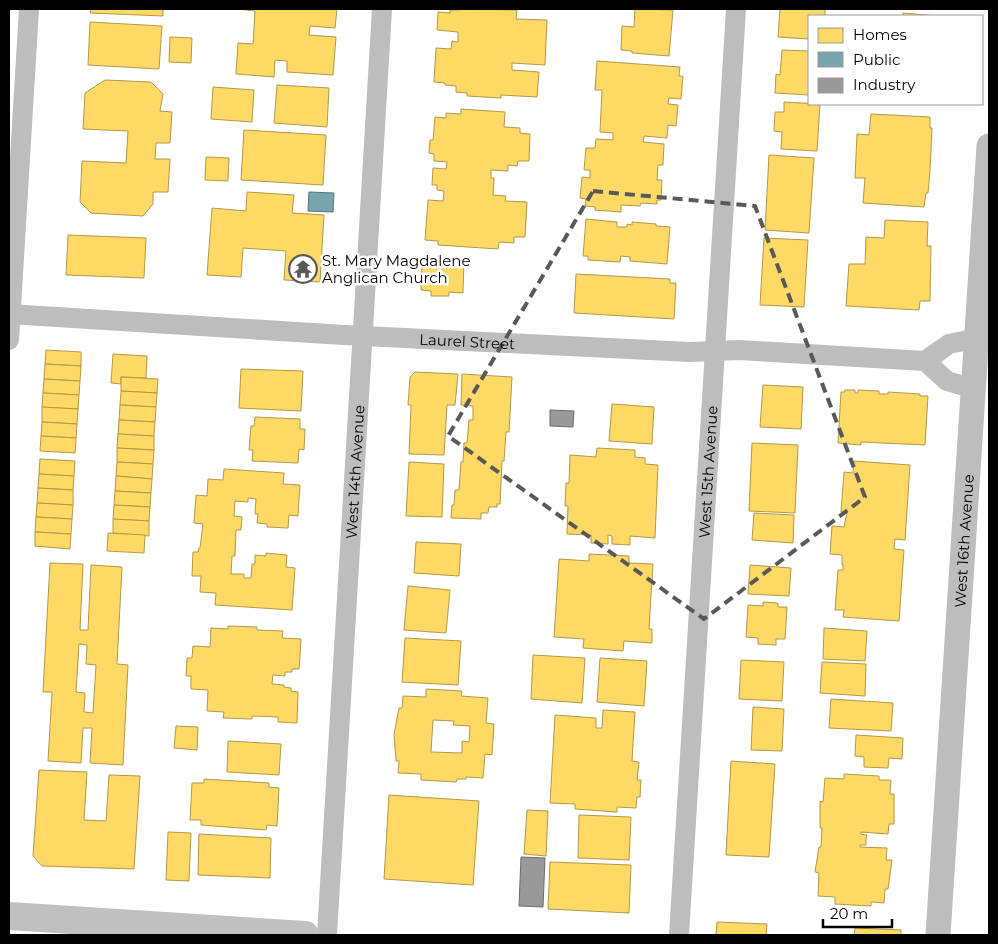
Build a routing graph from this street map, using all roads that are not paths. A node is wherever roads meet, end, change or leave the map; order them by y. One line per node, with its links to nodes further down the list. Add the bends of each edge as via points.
1 (29, 9): 5 (street)
2 (382, 9): 6 (street, West 14th Avenue)
3 (736, 9): 8 (street, West 15th Avenue)
4 (989, 146): 9 (street, West 16th Avenue)
5 (9, 314): 6 (street, Laurel Street); 7 (street)
6 (363, 336): 8 (street, Laurel Street); 14 (street, West 14th Avenue)
7 (9, 340)
8 (716, 351): 10 (street, Laurel Street, via 748,350); 15 (street, West 15th Avenue)
9 (981, 354): 10 (street, via 949,344); 11 (street, West 16th Avenue)
10 (925, 361): 11 (street, via 947,381)
11 (974, 390): 16 (street, West 16th Avenue)
12 (9, 916): 13 (main road)
13 (305, 935)
14 (327, 935)
15 (679, 935)
16 (938, 935)

